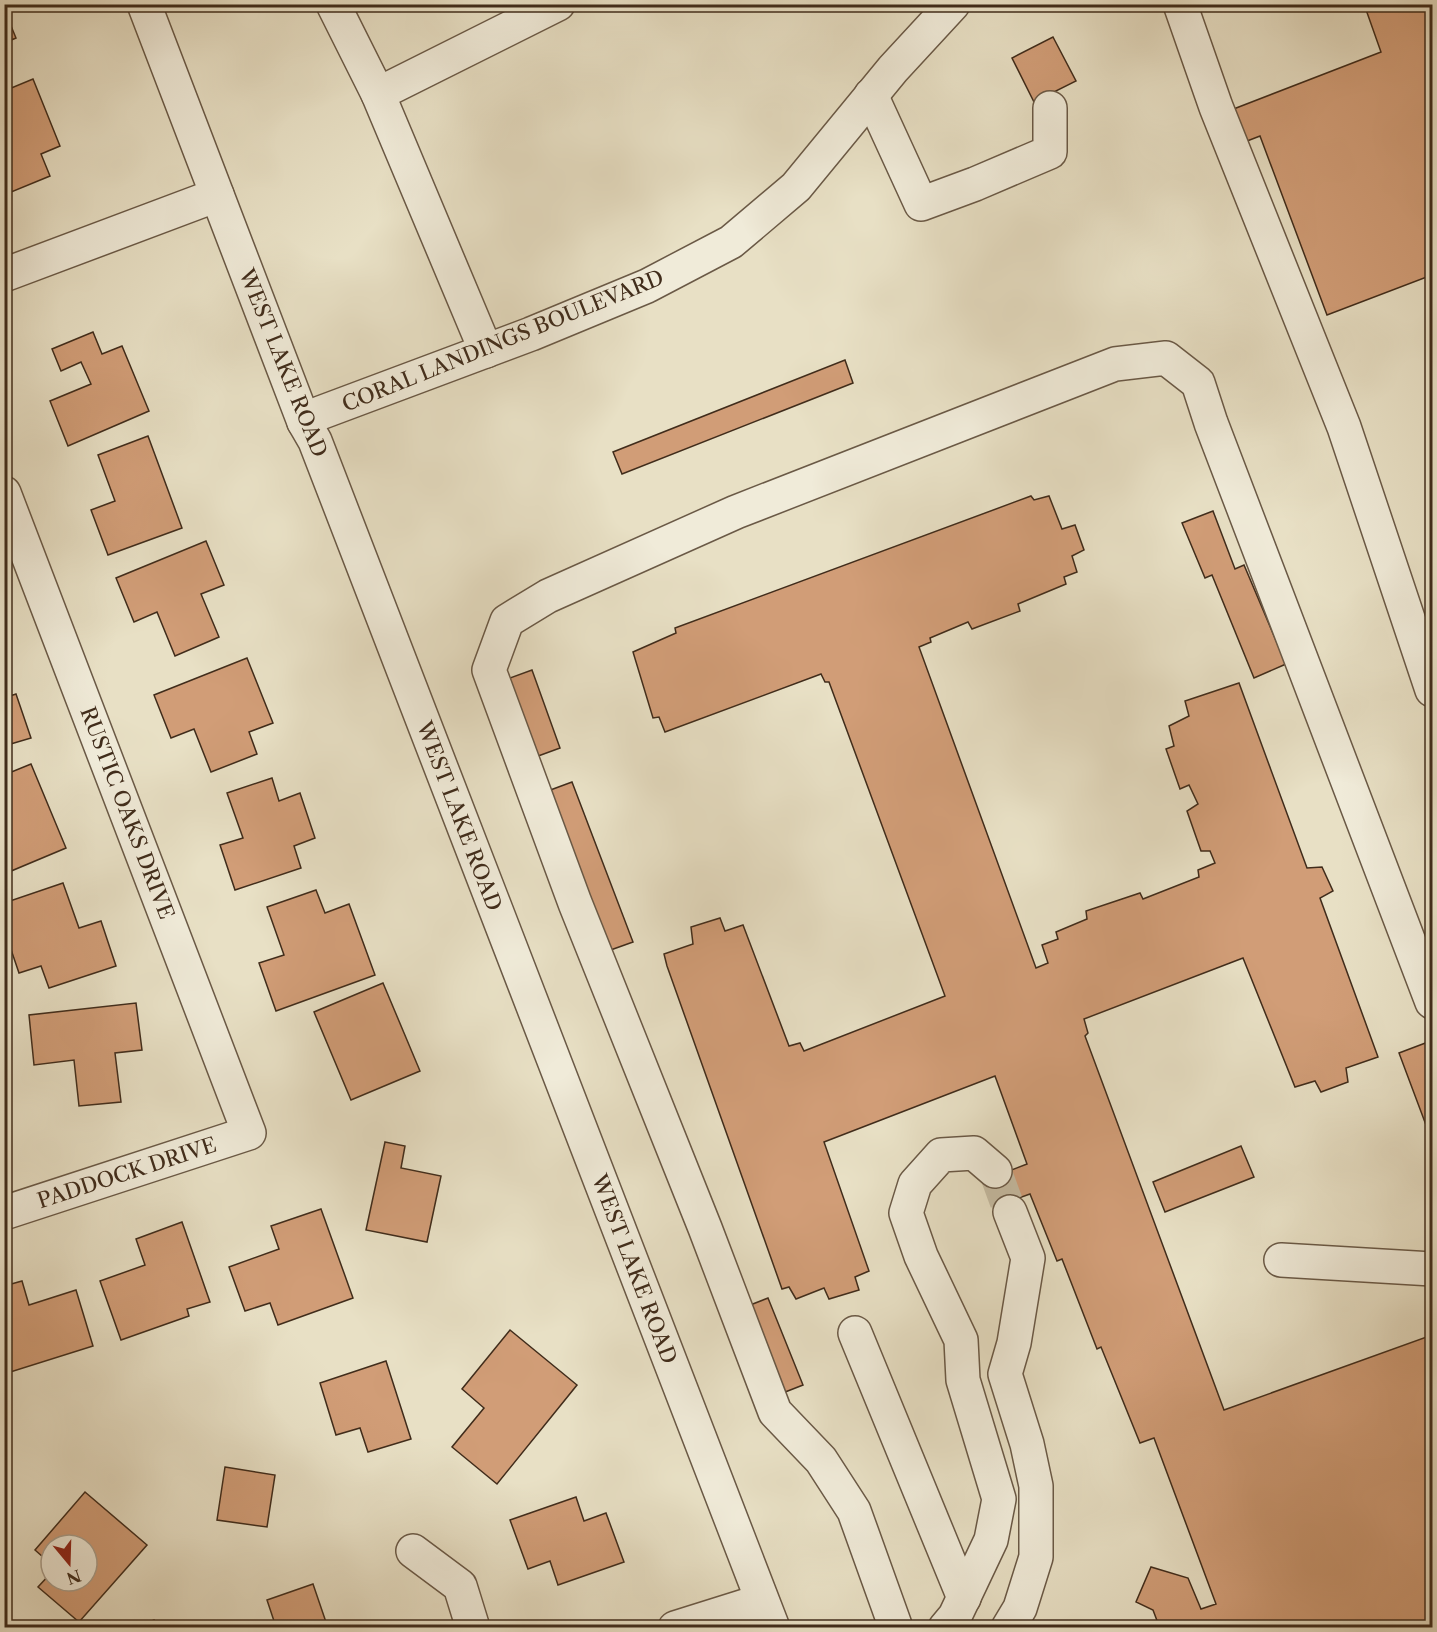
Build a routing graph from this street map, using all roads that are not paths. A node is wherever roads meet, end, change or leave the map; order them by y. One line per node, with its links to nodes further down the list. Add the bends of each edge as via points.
1 (144, 4): 9 (street, WEST LAKE ROAD)
2 (333, 4): 6 (street)
3 (558, 4): 6 (street)
4 (953, 4): 7 (street, CORAL LANDINGS BOULEVARD)
5 (1180, 4): 14 (street, via 1216,107 1344,427)
6 (378, 94): 11 (street)
7 (871, 95): 8 (street, via 921,204 1050,152); 11 (street, CORAL LANDINGS BOULEVARD, via 796,187 731,242 647,286)
8 (1050, 108)
9 (218, 195): 10 (street); 12 (street, WEST LAKE ROAD)
10 (4, 275)
11 (486, 351): 12 (street, CORAL LANDINGS BOULEVARD)
12 (304, 422): 25 (street, WEST LAKE ROAD, via 315,441)
13 (4, 493): 16 (street, RUSTIC OAKS DRIVE)
14 (1432, 690)
15 (1432, 1002): 28 (street, via 1198,383 1166,358 1115,364 736,512 548,596 507,621 489,670 575,903 775,1412 821,1460 854,1511)
16 (249, 1133): 19 (street, PADDOCK DRIVE)
17 (995, 1171): 24 (street, via 974,1153 940,1155 915,1184 906,1213 921,1256 961,1340 963,1380 999,1499 991,1540)
18 (1010, 1212): 30 (street, via 1028,1258 1005,1374 1036,1486 1036,1557 1020,1608)
19 (4, 1213)
20 (1281, 1260): 21 (street)
21 (1432, 1269)
22 (855, 1333): 24 (street)
23 (413, 1551): 26 (street, via 460,1586)
24 (964, 1598): 29 (street)
25 (767, 1614): 27 (street)
26 (473, 1628)
27 (675, 1628)
28 (896, 1628)
29 (945, 1628)
30 (1008, 1628)

